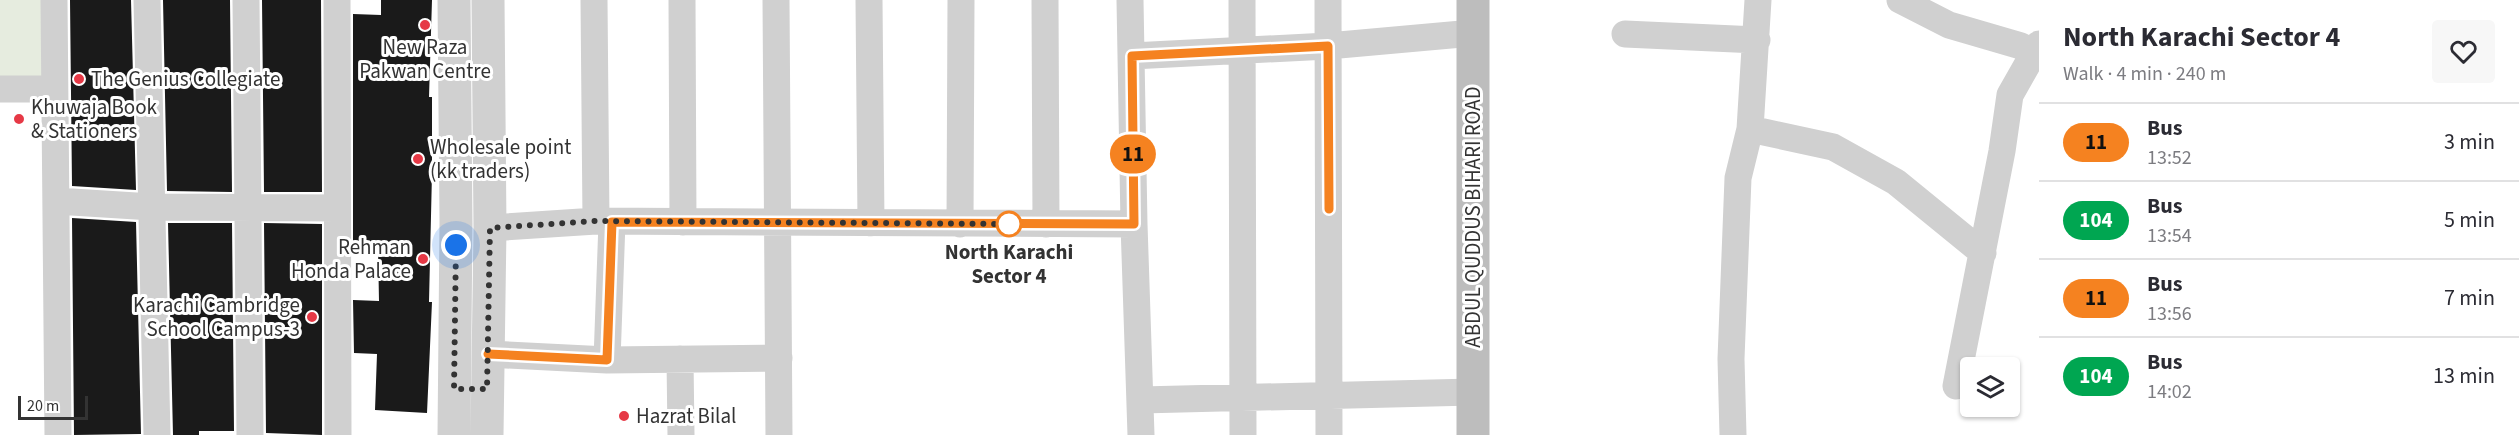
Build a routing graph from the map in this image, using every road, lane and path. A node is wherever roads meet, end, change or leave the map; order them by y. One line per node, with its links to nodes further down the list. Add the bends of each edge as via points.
1 (54, 0): 27 (street)
2 (147, 0): 30 (street)
3 (246, 0): 31 (street)
4 (337, 0): 32 (street)
5 (454, 0): 47 (street)
6 (488, 0): 40 (street)
7 (594, 0): 33 (street)
8 (682, 0): 35 (street)
9 (776, 0): 34 (street)
10 (869, 0): 36 (street)
11 (961, 0): 37 (street)
12 (1045, 0): 38 (street)
13 (1130, 0): 25 (street)
14 (1242, 0): 24 (street)
15 (1328, 0): 22 (street)
16 (1473, 0): 19 (main road, ABDUL QUDDUS BIHARI ROAD)
17 (1758, 0): 21 (street)
18 (1909, 2): 23 (street, via 1949,25)
19 (1473, 33): 22 (street); 49 (main road, ABDUL QUDDUS BIHARI ROAD)
20 (1625, 34): 21 (street)
21 (1757, 40): 28 (street)
22 (1328, 46): 24 (street); 50 (street)
23 (2037, 51): 41 (street, via 2010,95)
24 (1242, 52): 25 (street); 51 (street)
25 (1132, 56): 39 (street)
26 (0, 89): 27 (street)
27 (54, 89): 29 (street)
28 (1750, 129): 41 (street, via 1833,147 1896,182); 65 (street, via 1738,178 1731,359)
29 (56, 201): 30 (street); 53 (street)
30 (152, 207): 31 (street); 54 (street)
31 (248, 208): 32 (street); 55 (street)
32 (337, 208): 56 (street)
33 (604, 221): 35 (street); 40 (street); 45 (street)
34 (778, 221): 35 (street); 36 (street); 43 (street)
35 (683, 222)
36 (872, 223): 37 (street)
37 (960, 224): 38 (street)
38 (1046, 224): 39 (street)
39 (1134, 224): 52 (street)
40 (490, 228): 42 (street)
41 (1983, 253): 46 (street)
42 (488, 354): 45 (street); 48 (street)
43 (779, 358): 44 (street); 60 (street)
44 (680, 359): 45 (street); 59 (street)
45 (607, 360)
46 (1956, 386)
47 (454, 389): 48 (street); 57 (street)
48 (487, 389): 58 (street)
49 (1473, 392): 50 (street); 64 (main road, ABDUL QUDDUS BIHARI ROAD)
50 (1329, 395): 51 (street); 63 (street)
51 (1243, 396): 52 (street); 62 (street)
52 (1141, 400): 61 (street)
53 (58, 435)
54 (157, 435)
55 (250, 435)
56 (338, 435)
57 (454, 435)
58 (487, 435)
59 (681, 435)
60 (779, 435)
61 (1141, 435)
62 (1243, 435)
63 (1329, 435)
64 (1473, 435)
65 (1733, 435)

